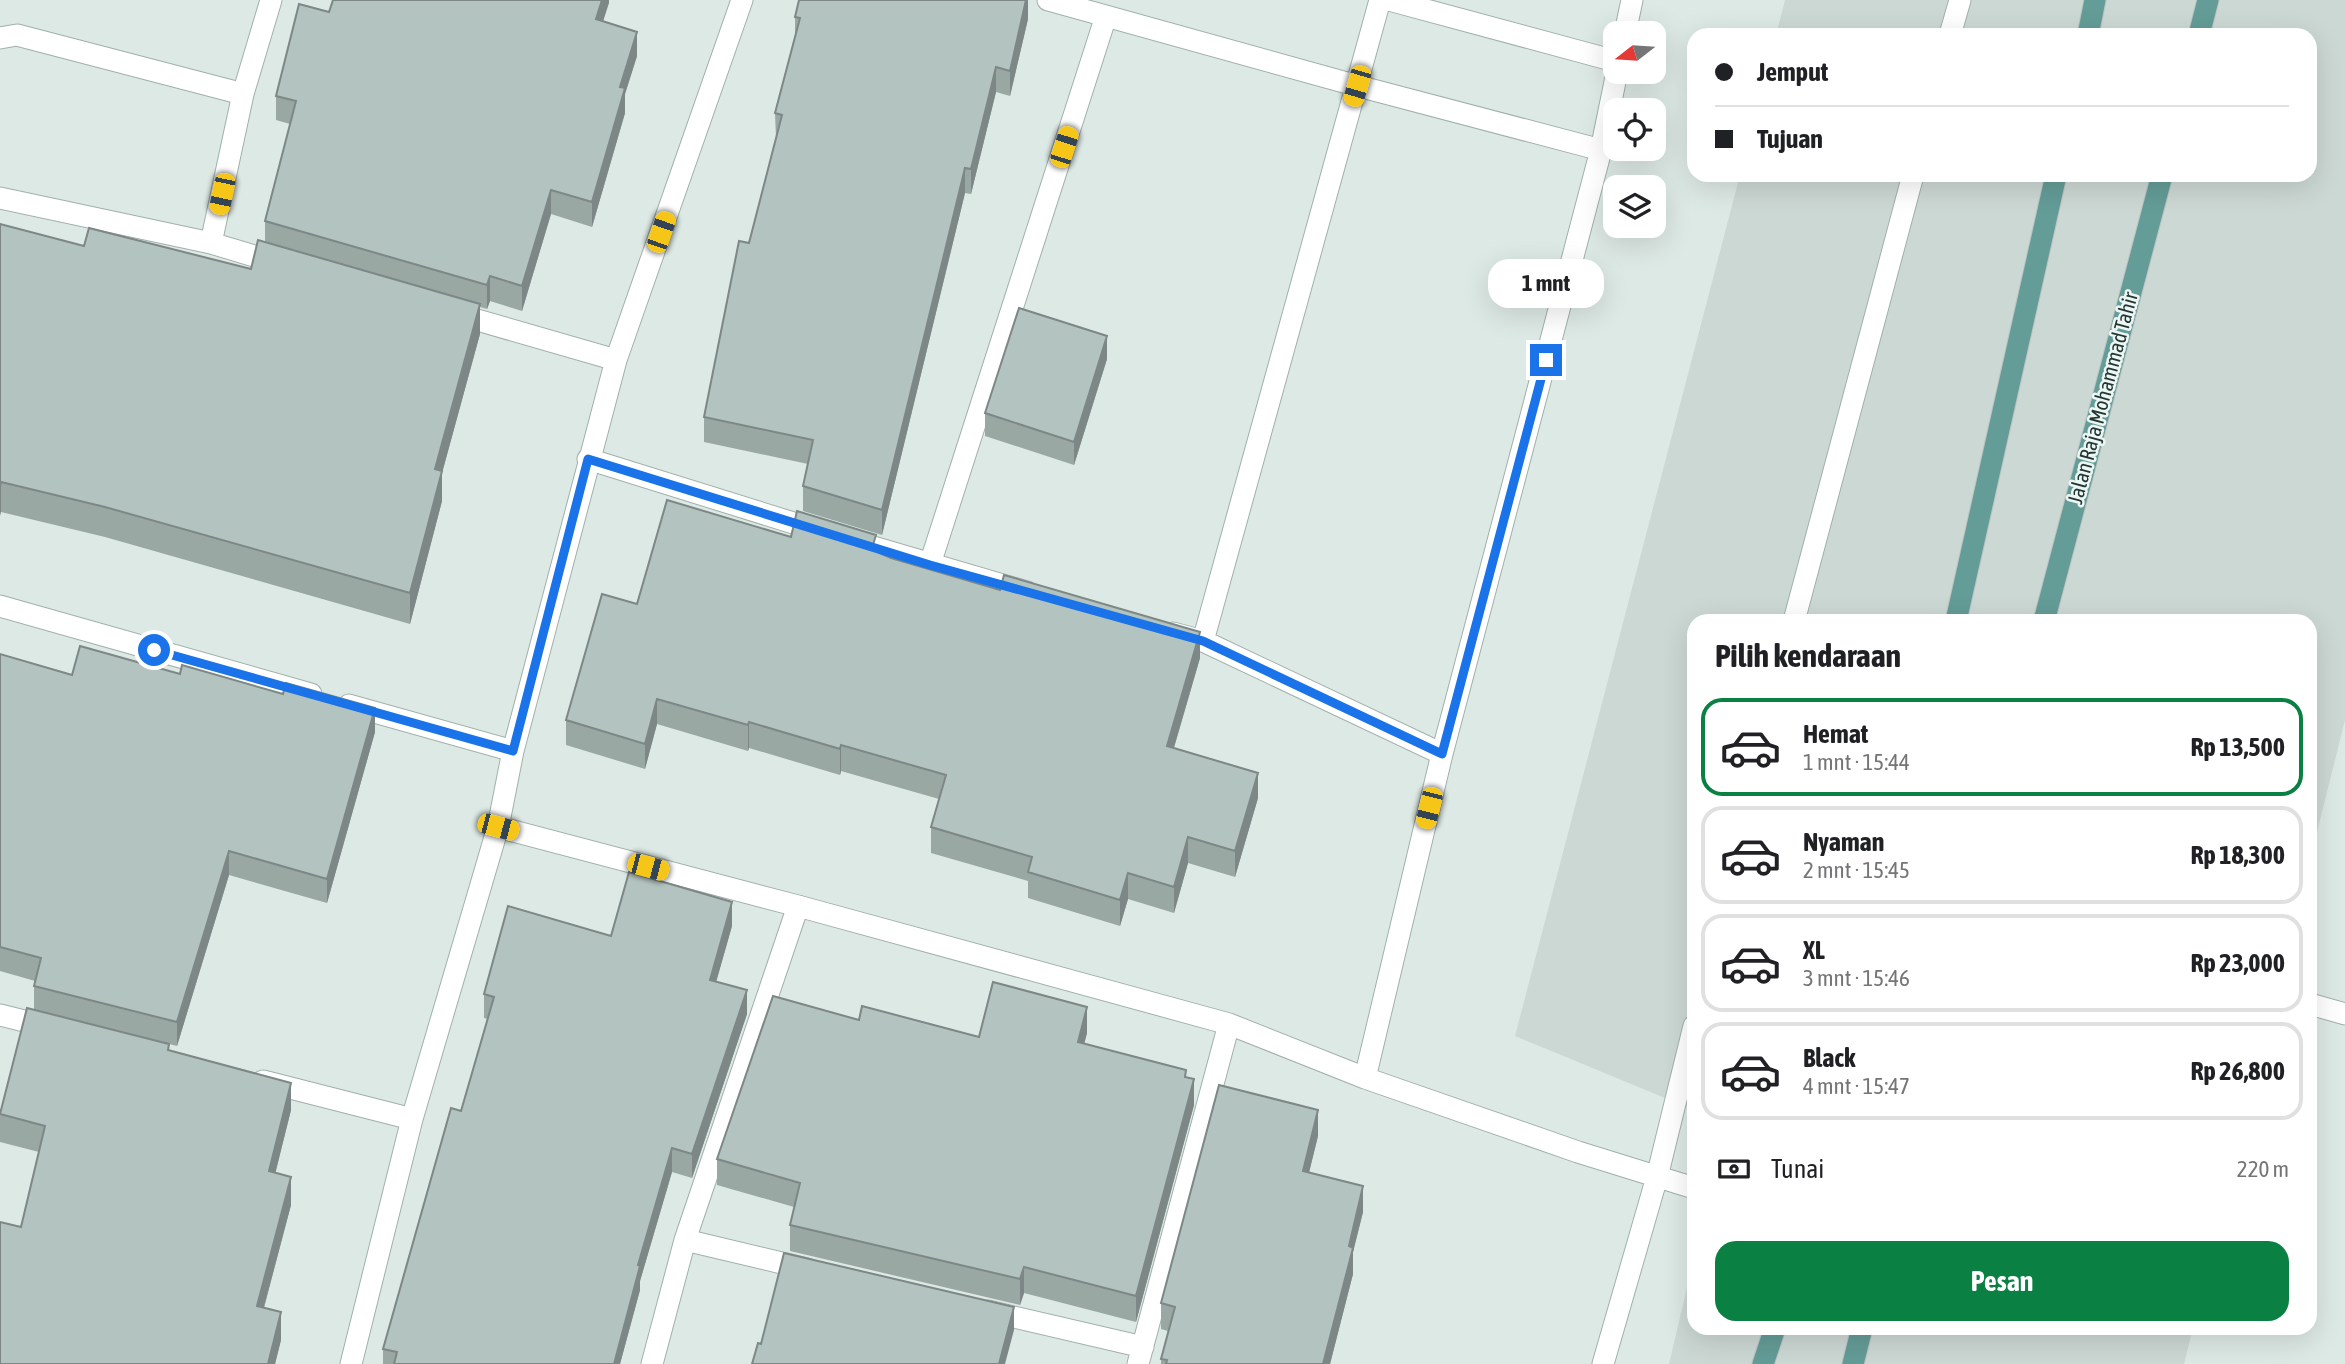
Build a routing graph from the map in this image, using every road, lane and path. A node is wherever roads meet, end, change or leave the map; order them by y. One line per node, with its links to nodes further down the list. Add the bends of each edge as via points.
1 (271, 0): 19 (street)
2 (742, 0): 28 (street)
3 (1048, 0): 10 (street)
4 (1380, 0): 18 (street)
5 (1389, 0): 16 (street)
6 (1632, 0): 11 (street)
7 (1960, 0): 12 (street)
8 (2095, 0): 13 (main road)
9 (2208, 0): 14 (main road)
10 (1106, 16): 18 (street); 30 (street)
11 (1628, 21)
12 (1952, 28)
13 (2089, 28)
14 (2201, 28)
15 (0, 38): 19 (street, via 16,35)
16 (1603, 58)
17 (1615, 84): 20 (street)
18 (1357, 86): 20 (street); 37 (street)
19 (243, 94): 25 (street)
20 (1601, 150): 39 (street)
21 (1911, 182): 33 (street)
22 (2054, 182): 34 (main road)
23 (2160, 182): 35 (main road, Jalan Raja Mohammad Tahir)
24 (0, 198): 25 (street)
25 (211, 243): 26 (street)
26 (303, 270)
27 (433, 307): 28 (street)
28 (616, 360): 29 (street)
29 (588, 459): 30 (street); 38 (street)
30 (930, 565): 31 (street)
31 (1047, 597)
32 (0, 606): 38 (street)
33 (1796, 614)
34 (1958, 614)
35 (2046, 614)
36 (1151, 626): 37 (street)
37 (1203, 641): 39 (street)
38 (513, 751): 40 (street)
39 (1442, 754): 49 (street)
40 (498, 827): 41 (street); 50 (street)
41 (798, 906): 45 (street); 53 (street)
42 (2317, 1006): 43 (street)
43 (2345, 1014)
44 (1, 1020): 46 (street)
45 (1229, 1024): 49 (street); 58 (street)
46 (69, 1032)
47 (1687, 1055): 51 (street)
48 (240, 1075): 50 (street)
49 (1365, 1078): 51 (street)
50 (412, 1118): 59 (street)
51 (1657, 1177): 52 (street); 61 (street)
52 (1687, 1186)
53 (685, 1240): 54 (street); 60 (street)
54 (833, 1275)
55 (968, 1306): 58 (street)
56 (1773, 1335): 62 (main road)
57 (1860, 1335): 63 (main road)
58 (1140, 1355)
59 (351, 1364)
60 (652, 1364)
61 (1603, 1364)
62 (1763, 1364)
63 (1853, 1364)

